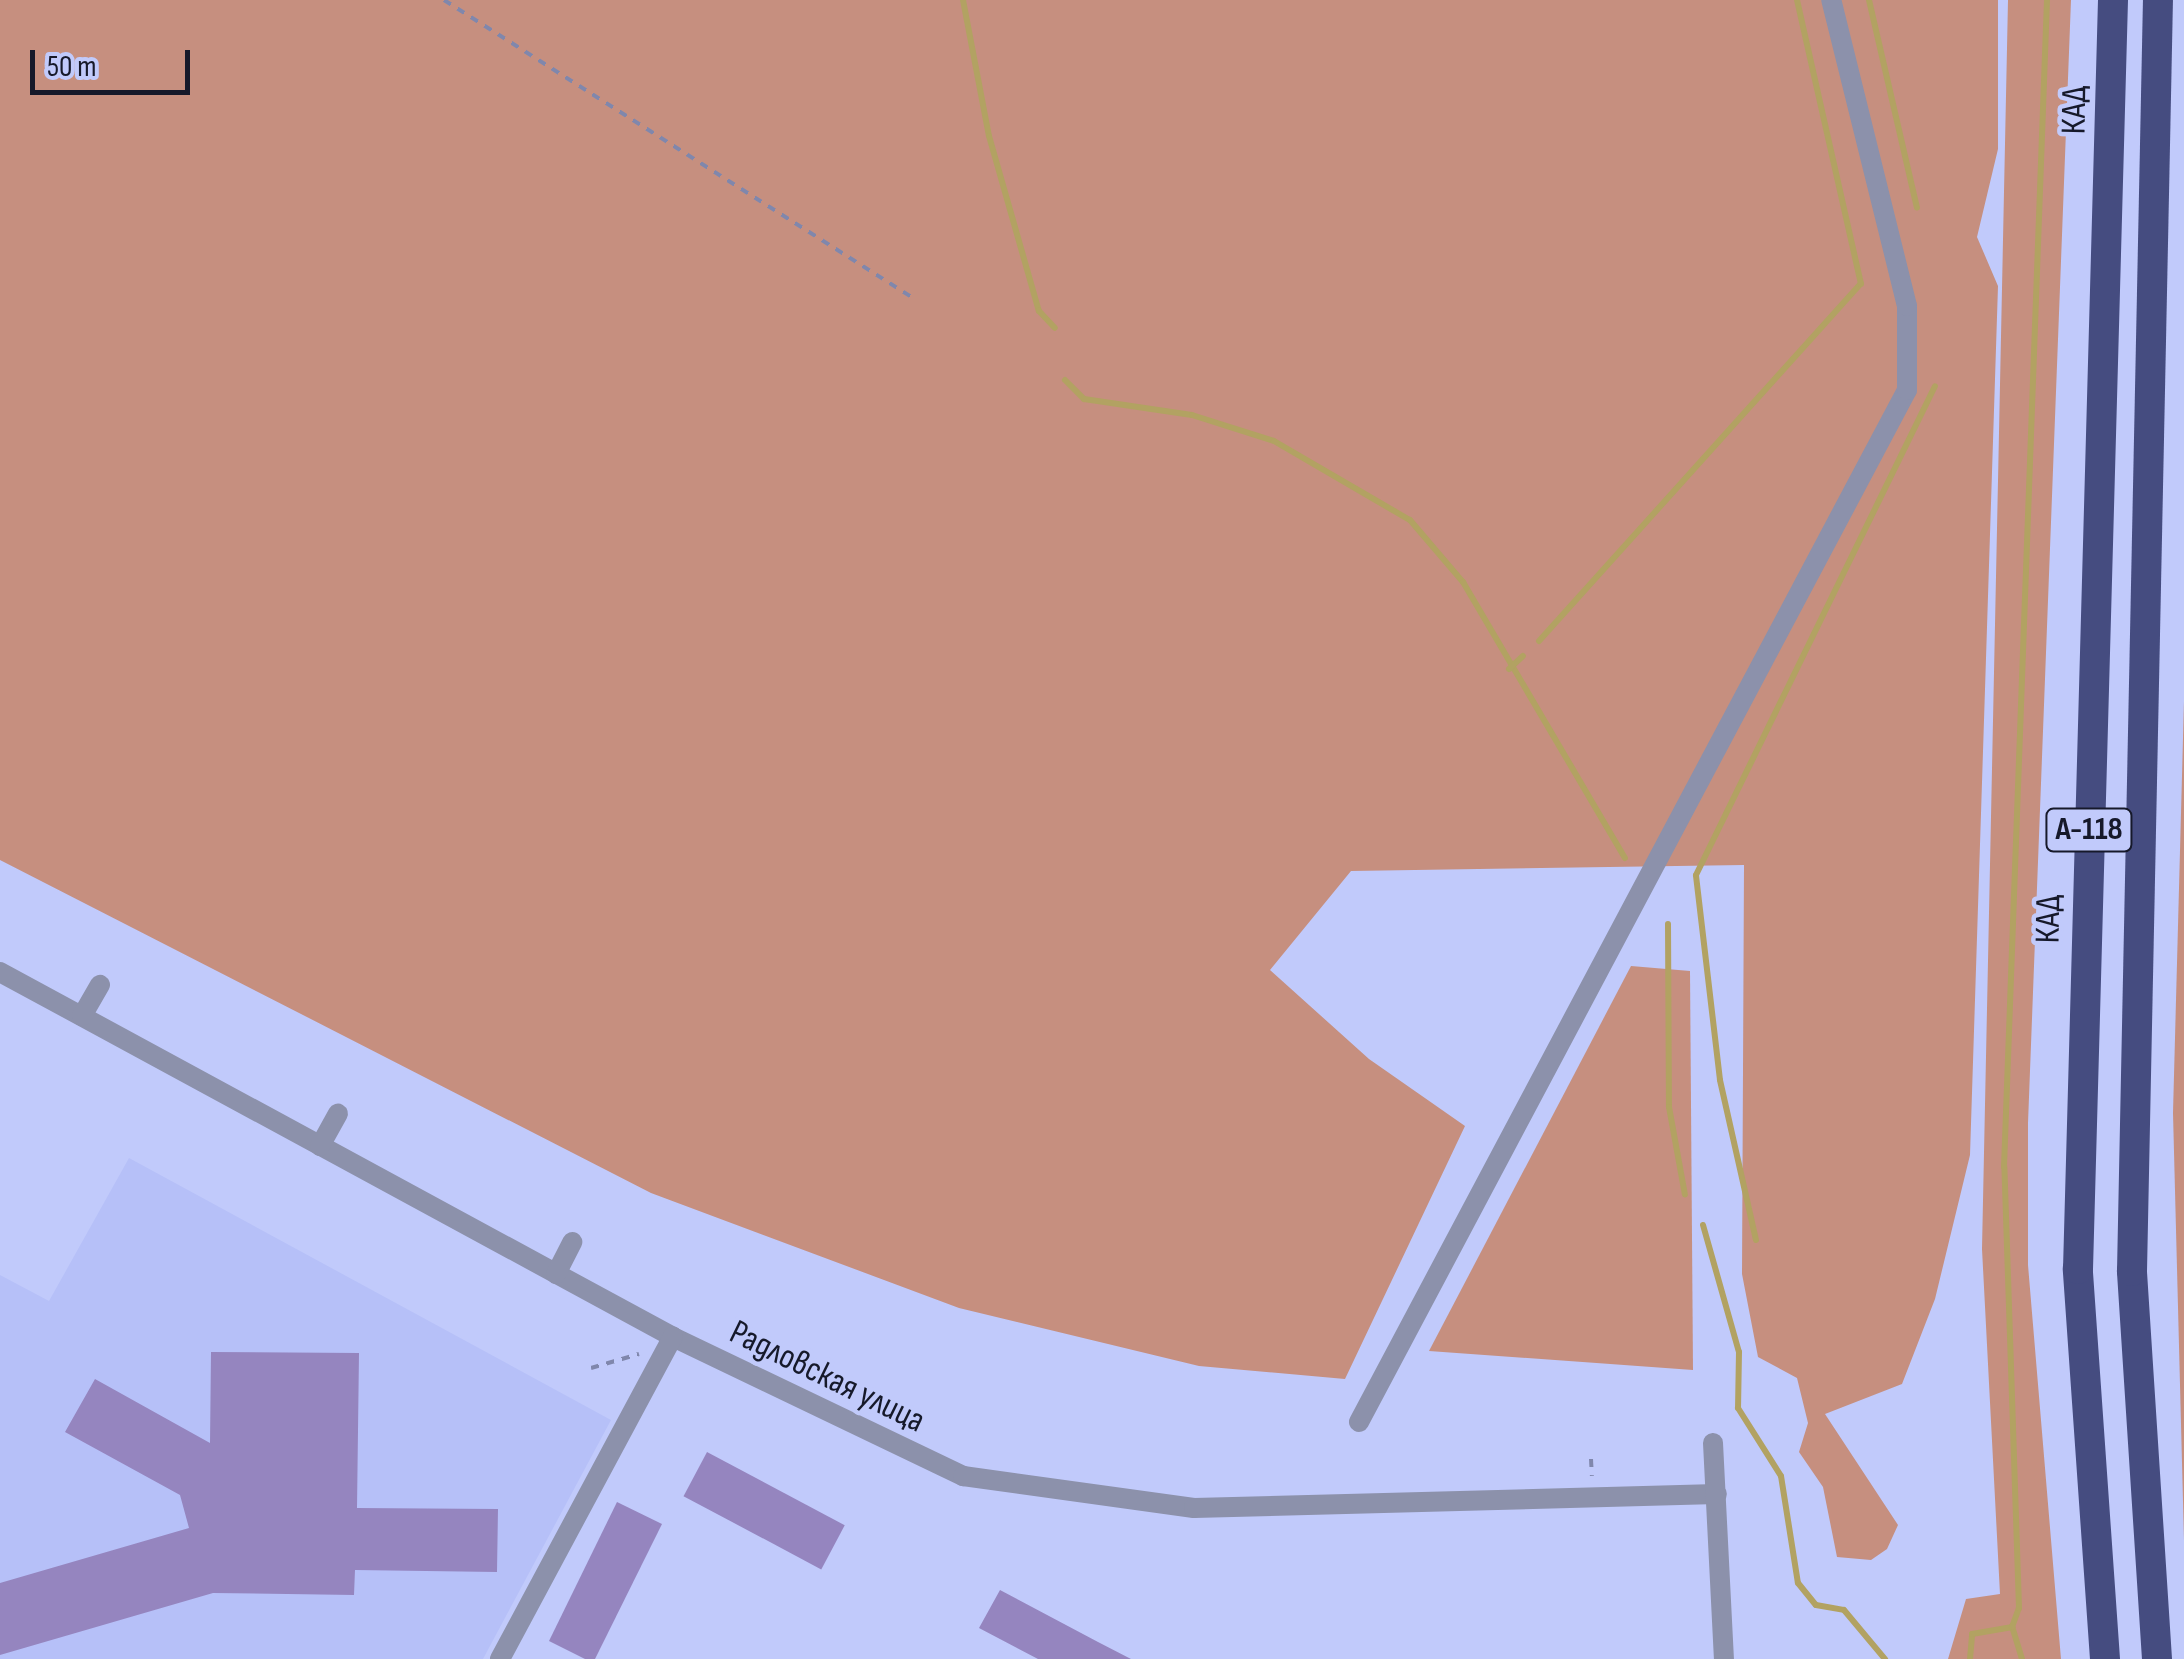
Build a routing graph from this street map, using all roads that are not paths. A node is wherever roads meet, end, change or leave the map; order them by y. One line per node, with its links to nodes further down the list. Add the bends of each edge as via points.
1 (1831, 0): 12 (street, via 1907,306 1907,390)
2 (2113, 0): 17 (highway, КАД / А-118, via 2078,1269)
3 (2158, 0): 18 (highway, А-118, via 2132,1271)
4 (0, 972): 6 (street, Радловская улица)
5 (100, 985): 6 (street)
6 (82, 1016): 8 (street, Радловская улица)
7 (338, 1114): 8 (street)
8 (320, 1146): 10 (street, Радловская улица)
9 (572, 1242): 10 (street)
10 (556, 1274): 11 (street, Радловская улица)
11 (673, 1337): 14 (street, Радловская улица, via 894,1449 1036,1492 1194,1508); 15 (street)
12 (1360, 1422)
13 (1713, 1443): 14 (street)
14 (1717, 1494): 16 (street)
15 (500, 1659)
16 (1724, 1659)
17 (2105, 1659)
18 (2156, 1659)

